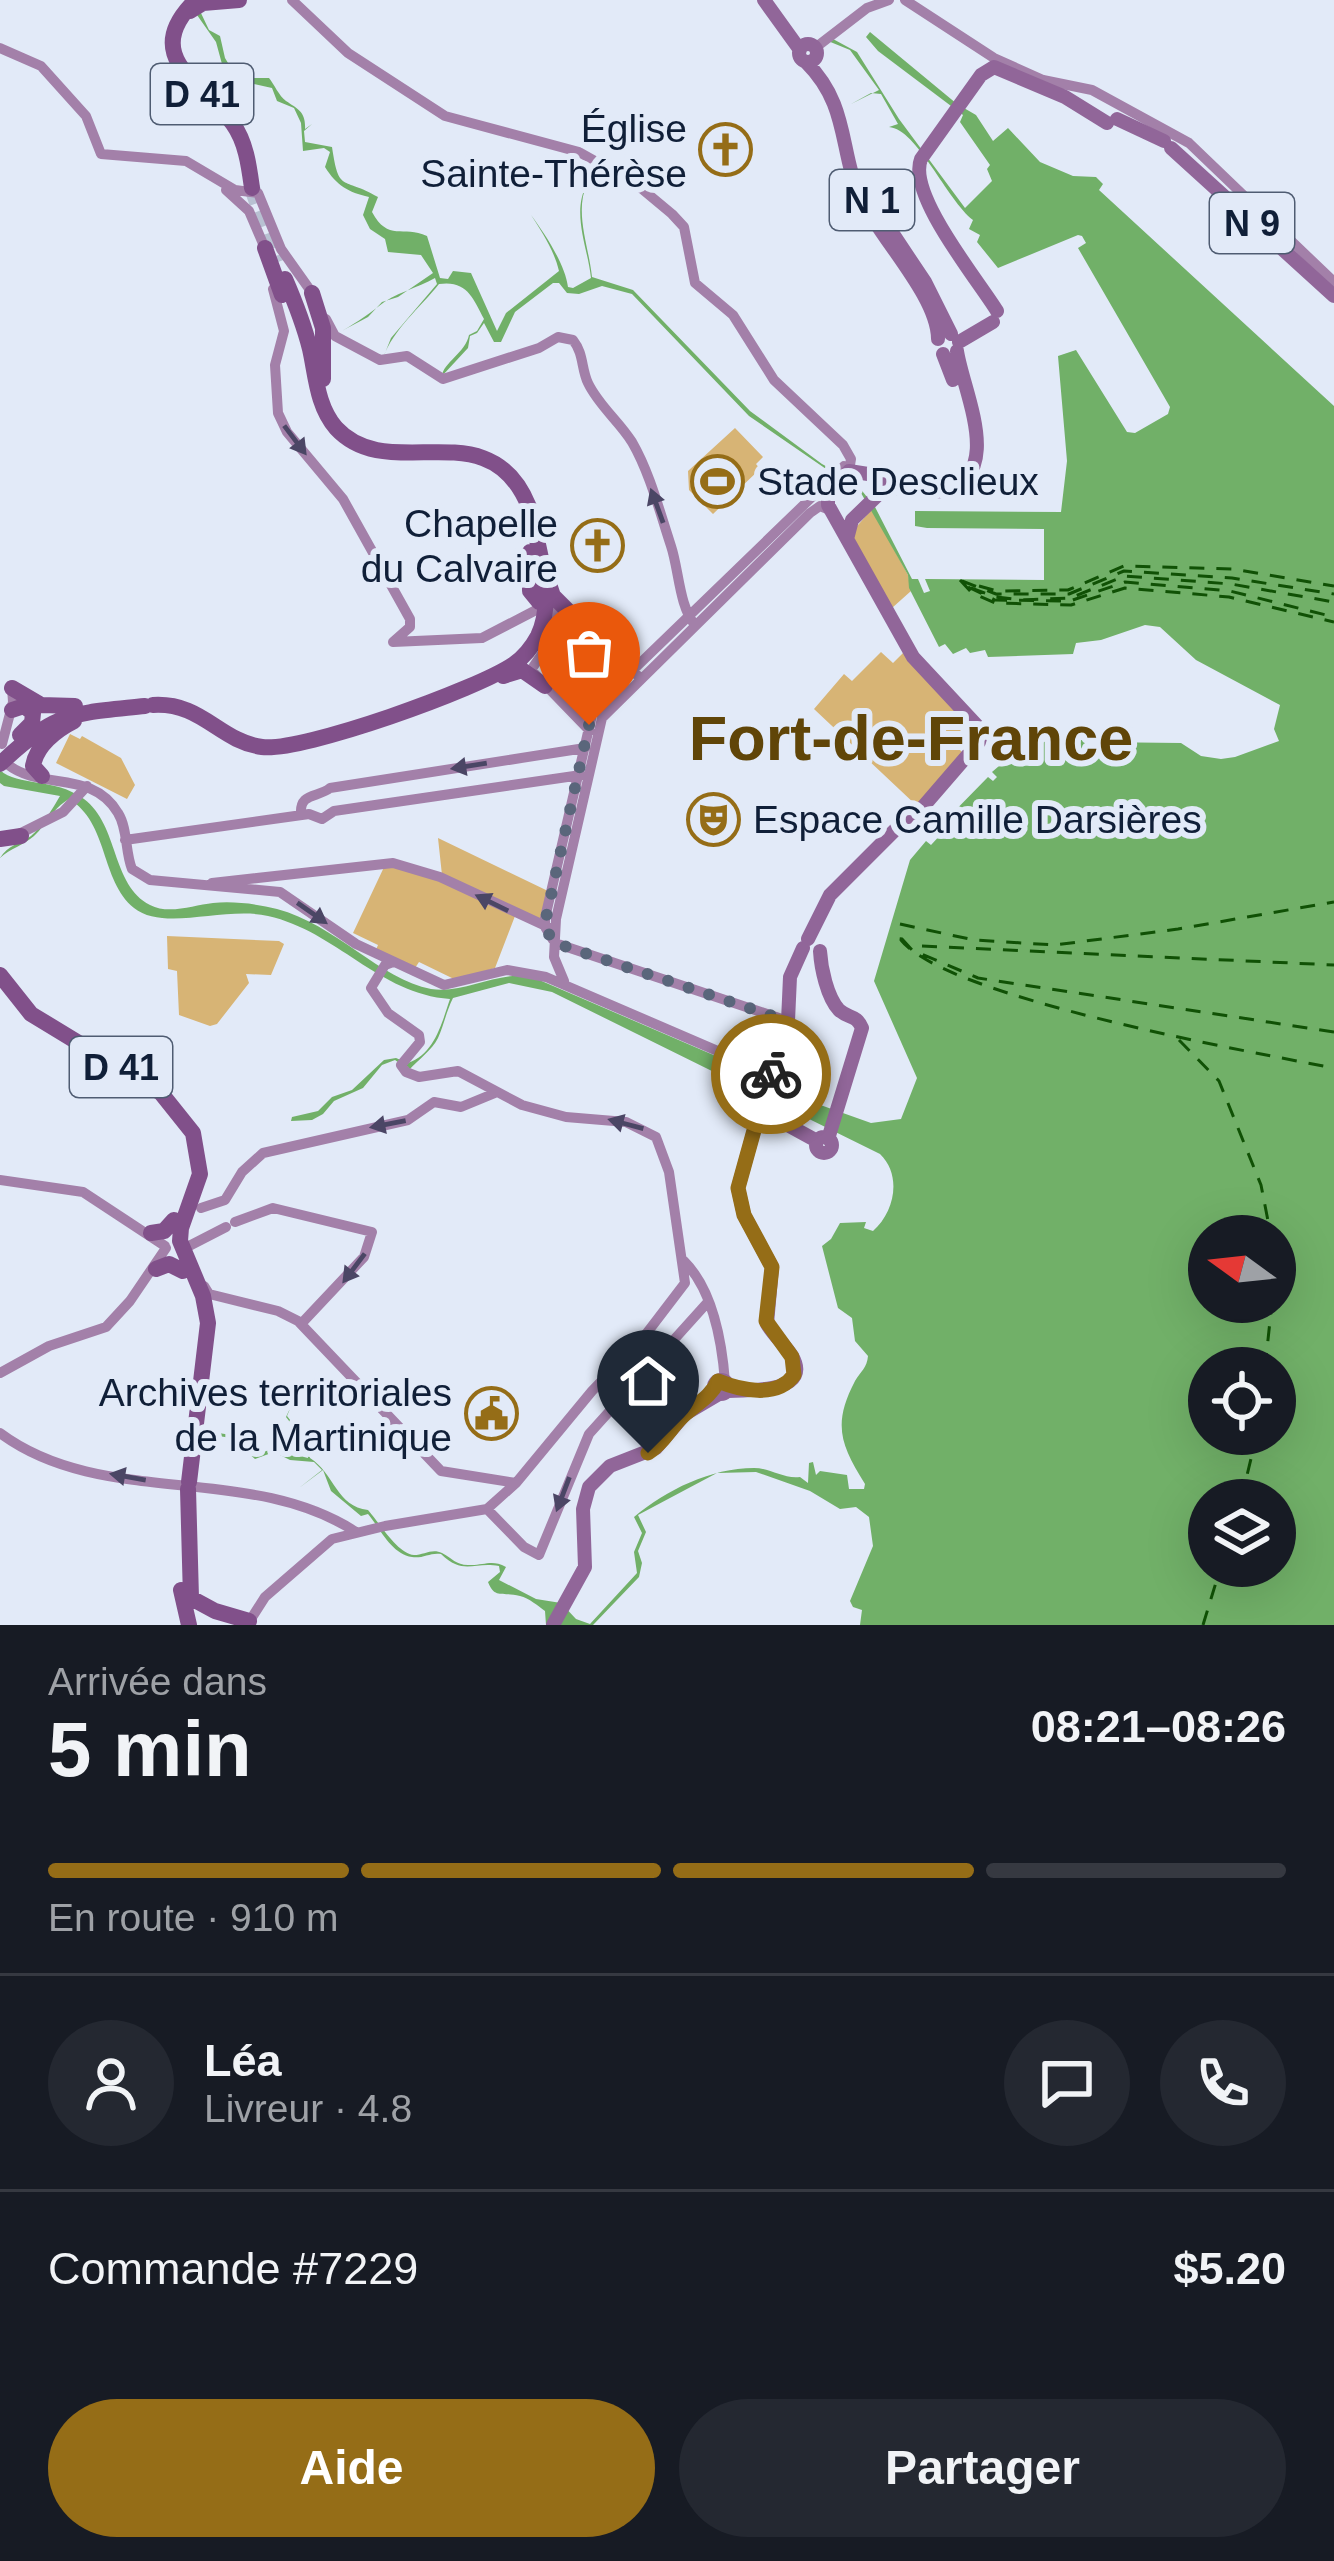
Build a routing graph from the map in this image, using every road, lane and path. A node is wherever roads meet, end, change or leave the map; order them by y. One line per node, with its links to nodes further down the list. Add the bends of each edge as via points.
1 (292, 0): 19 (main road, via 349,53 445,116 579,152 689,226 695,283 724,305)
2 (764, 0): 9 (main road, N 1)
3 (775, 0): 9 (main road, N 1)
4 (889, 0): 9 (main road)
5 (905, 0): 12 (main road, via 994,58 1092,90 1189,143)
6 (205, 1): 7 (highway); 10 (highway, D 41, via 180,19 174,44 182,72); 10 (highway, D 41, via 171,30 172,59 183,81)
7 (237, 1)
8 (0, 48): 11 (main road, via 41,66 92,124 99,152 181,160)
9 (809, 52): 15 (main road, N 1, via 851,117 870,197 925,282)
10 (230, 124): 11 (highway)
11 (253, 207): 14 (main road); 16 (highway); 23 (main road, one-way to 23, via 284,331 274,368 281,422 343,500 410,619 393,642 482,638)
12 (1334, 282)
13 (1334, 295): 15 (main road, N 9, via 1167,144 998,67 986,70 917,172 992,312)
14 (316, 301): 17 (highway, via 326,398); 25 (main road, one-way to 14, via 639,457 594,394 573,340 557,338 443,379 411,358 383,362 339,338)
15 (951, 343): 19 (main road, N 1, via 967,428 963,466 931,483); 20 (main road, N 1, via 977,432 970,471 945,490 890,487)
16 (304, 351): 17 (highway, via 284,280 322,404); 18 (highway, via 329,428 367,451)
17 (339, 430): 18 (highway, via 368,447)
18 (413, 452): 21 (highway, via 490,460 512,476)
19 (845, 467): 20 (main road); 22 (main road, via 827,495); 25 (main road)
20 (873, 497): 22 (main road)
21 (528, 514): 23 (highway); 24 (highway, via 551,592)
22 (840, 517): 25 (main road, via 816,508); 47 (main road, via 913,657 982,733 899,832 830,895)
23 (540, 602): 24 (highway); 27 (main road, via 559,629 531,668); 28 (highway, via 507,668)
24 (573, 616): 26 (main road)
25 (689, 619): 26 (main road); 26 (main road, via 670,648)
26 (636, 674): 34 (main road, via 603,716)
27 (545, 686): 28 (highway, via 520,670); 34 (main road)
28 (440, 694): 30 (highway, via 268,743 196,707); 33 (highway, via 281,747)
29 (16, 699): 31 (highway); 35 (main road); 35 (highway, via 33,713 32,723)
30 (148, 704): 31 (highway); 32 (highway); 33 (highway, via 192,710)
31 (88, 706): 35 (highway, via 44,720)
32 (118, 709): 35 (highway, via 56,719); 38 (highway, via 51,736 33,761)
33 (226, 733): 36 (highway)
34 (594, 742): 37 (main road); 40 (main road, one-way to 40, via 330,788 306,797)
35 (3, 750): 38 (main road, via 22,773)
36 (263, 756)
37 (584, 775): 40 (main road, via 322,819); 44 (main road)
38 (42, 776): 39 (main road)
39 (77, 790): 41 (main road, via 53,819); 43 (main road, via 103,796 119,814)
40 (302, 815): 43 (main road)
41 (25, 834): 42 (highway)
42 (0, 836)
43 (125, 840): 45 (main road, via 130,866 143,878)
44 (565, 855): 46 (main road); 46 (main road, via 551,890)
45 (203, 885): 46 (main road, one-way to 45, via 440,877 391,863); 48 (main road, one-way to 48, via 280,892)
46 (551, 933): 50 (main road); 51 (main road)
47 (812, 945): 51 (main road, via 789,980); 54 (main road, via 836,1006 861,1022 859,1043 826,1136)
48 (388, 962): 50 (main road, via 444,986 507,970); 53 (main road, via 371,988 420,1037 402,1062 416,1076 458,1071)
49 (0, 979): 55 (highway, D 41, via 31,1013 161,1094)
50 (561, 980): 52 (main road)
51 (788, 1021): 52 (main road)
52 (771, 1076): 54 (main road)
53 (480, 1090): 57 (main road, one-way to 57, via 461,1107 434,1102 408,1120 269,1150); 58 (main road, one-way to 53, via 656,1137 626,1122 559,1116)
54 (762, 1107): 65 (main road, via 739,1196 772,1267 766,1321 795,1369 782,1388)
55 (192, 1137): 57 (highway, D 41, via 195,1179); 57 (highway, via 203,1161)
56 (0, 1180): 57 (main road, via 83,1192)
57 (179, 1239): 59 (main road); 59 (highway, via 169,1264); 60 (highway); 62 (main road, one-way to 62, via 278,1208 372,1232 364,1257); 64 (highway, via 202,1312)
58 (682, 1258): 61 (main road); 68 (main road, via 681,1290)
59 (154, 1268): 63 (main road, via 106,1327)
60 (213, 1296): 62 (main road); 64 (highway)
61 (707, 1303): 65 (main road); 69 (main road, one-way to 69, via 589,1434 539,1555)
62 (301, 1324): 68 (main road, via 442,1467)
63 (9, 1368)
64 (200, 1382): 67 (highway)
65 (724, 1385): 73 (main road, via 656,1448 610,1466 589,1487 585,1567)
66 (0, 1432): 67 (main road, one-way to 66, via 77,1468)
67 (187, 1483): 70 (main road, via 295,1502); 71 (highway, via 191,1598); 72 (highway); 72 (highway, via 182,1595)
68 (515, 1483): 69 (main road)
69 (487, 1509): 70 (main road)
70 (356, 1532): 71 (main road, via 327,1542)
71 (246, 1622)
72 (189, 1625)
73 (553, 1625)

